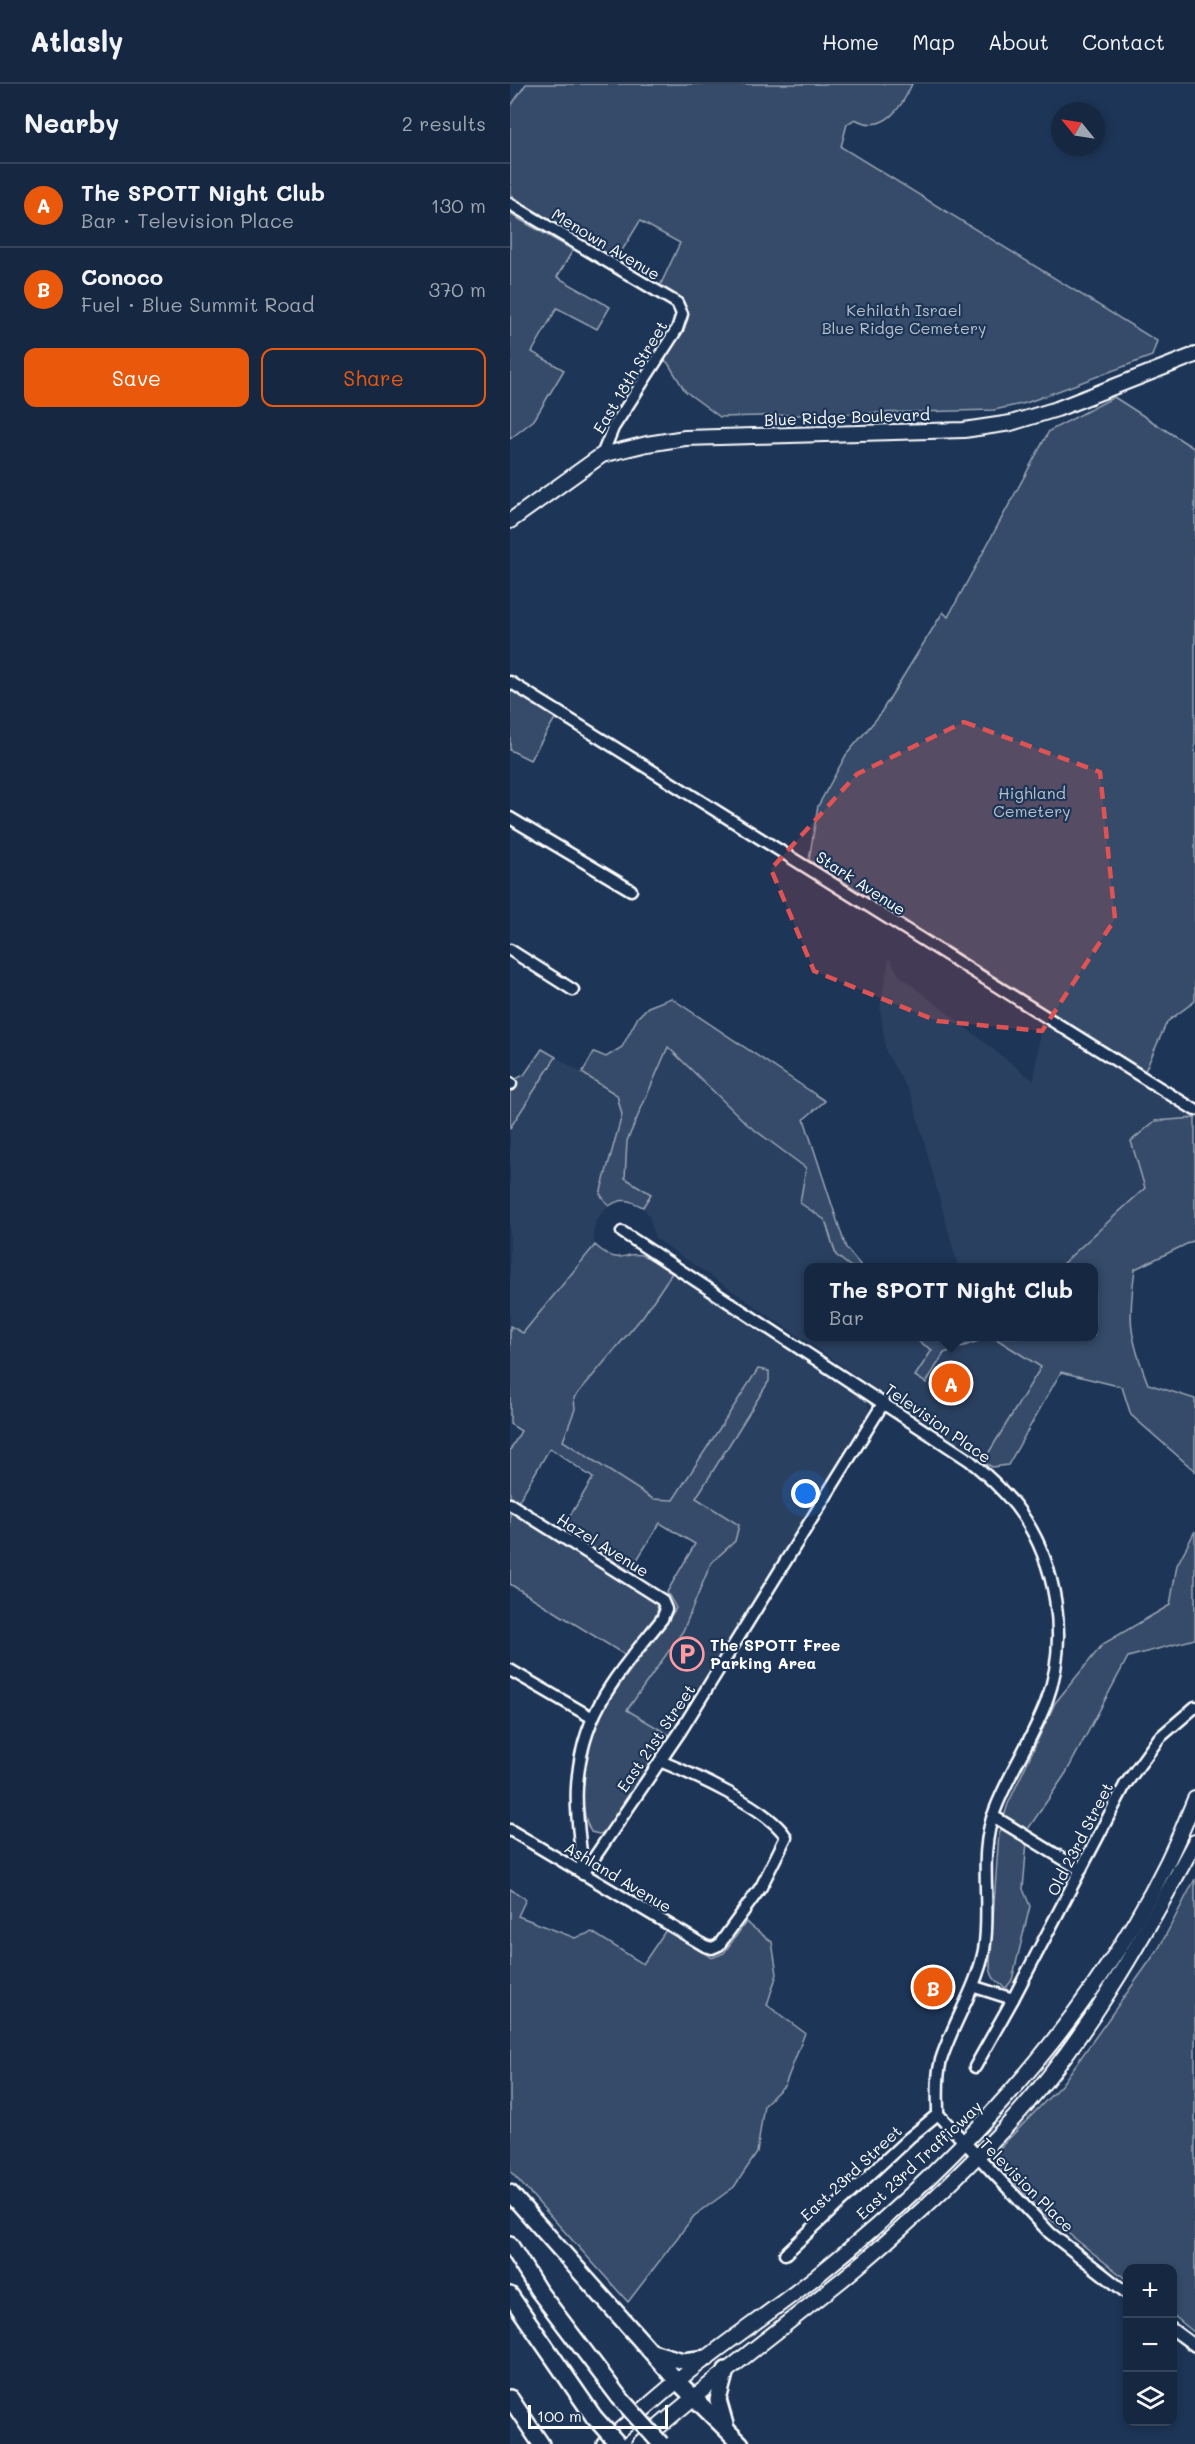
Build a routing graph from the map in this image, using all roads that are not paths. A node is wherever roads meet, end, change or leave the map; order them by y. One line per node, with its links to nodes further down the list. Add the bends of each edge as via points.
1 (510, 204): 2 (street, Menown Avenue, via 677,303)
2 (681, 314): 4 (street, East 18th Street, via 677,330 614,428)
3 (1195, 355): 4 (main road, Blue Ridge Boulevard, via 1057,409 996,425 964,430 685,438)
4 (602, 455): 5 (main road, Blue Ridge Boulevard)
5 (510, 521)
6 (510, 682): 11 (street, Stark Avenue)
7 (510, 818): 8 (street)
8 (631, 890)
9 (510, 950): 10 (street)
10 (573, 990)
11 (1195, 1110)
12 (622, 1232): 13 (street, Television Place)
13 (884, 1402): 18 (street, East 21st Street); 20 (street, Television Place, via 997,1484 1032,1531 1050,1579 1058,1628 1053,1679 1046,1704)
14 (510, 1504): 17 (street, Hazel Avenue, via 662,1600 666,1609 605,1691)
15 (510, 1670): 17 (street)
16 (1195, 1707): 23 (street, Old 23rd Street, via 1159,1738 1135,1769)
17 (591, 1717): 24 (street, via 577,1788)
18 (660, 1761): 24 (street, East 21st Street); 24 (street, Ashland Avenue, via 725,1792 758,1812 786,1837 761,1887 719,1945 712,1948)
19 (1195, 1799): 29 (main road, East 23rd Trafficway, via 1132,1925 1017,2087)
20 (993, 1816): 23 (street); 25 (street, Television Place, via 985,1860 984,1948)
21 (510, 1830): 24 (street, Ashland Avenue)
22 (1195, 1842): 30 (main road, via 1140,1942 1092,2016 1046,2079)
23 (1081, 1870): 26 (street, Old 23rd Street)
24 (583, 1874)
25 (975, 1987): 26 (street); 28 (street, Television Place, via 942,2060)
26 (1014, 2000): 27 (street)
27 (975, 2067)
28 (938, 2114): 29 (street, Television Place); 33 (street, East 23rd Street)
29 (965, 2144): 30 (street, Television Place); 39 (main road, East 23rd Trafficway, via 818,2274)
30 (977, 2156): 34 (street, Television Place, via 1050,2233); 40 (main road, via 845,2277)
31 (510, 2193): 38 (highway)
32 (510, 2246): 49 (highway, bridge, via 538,2290 619,2397)
33 (785, 2254)
34 (1123, 2290)
35 (510, 2295): 47 (highway, bridge, via 594,2418)
36 (1177, 2332): 37 (street)
37 (1195, 2346)
38 (649, 2351): 39 (highway, via 683,2361); 41 (highway)
39 (707, 2358): 41 (main road, East 23rd Trafficway)
40 (726, 2370): 42 (main road); 44 (highway, via 718,2400)
41 (677, 2381): 42 (highway); 46 (main road, East 23rd Trafficway)
42 (691, 2397): 44 (highway); 48 (main road)
43 (510, 2398): 45 (highway)
44 (726, 2428): 50 (highway)
45 (541, 2444)
46 (604, 2444)
47 (618, 2444)
48 (639, 2444)
49 (661, 2444)
50 (741, 2444)

